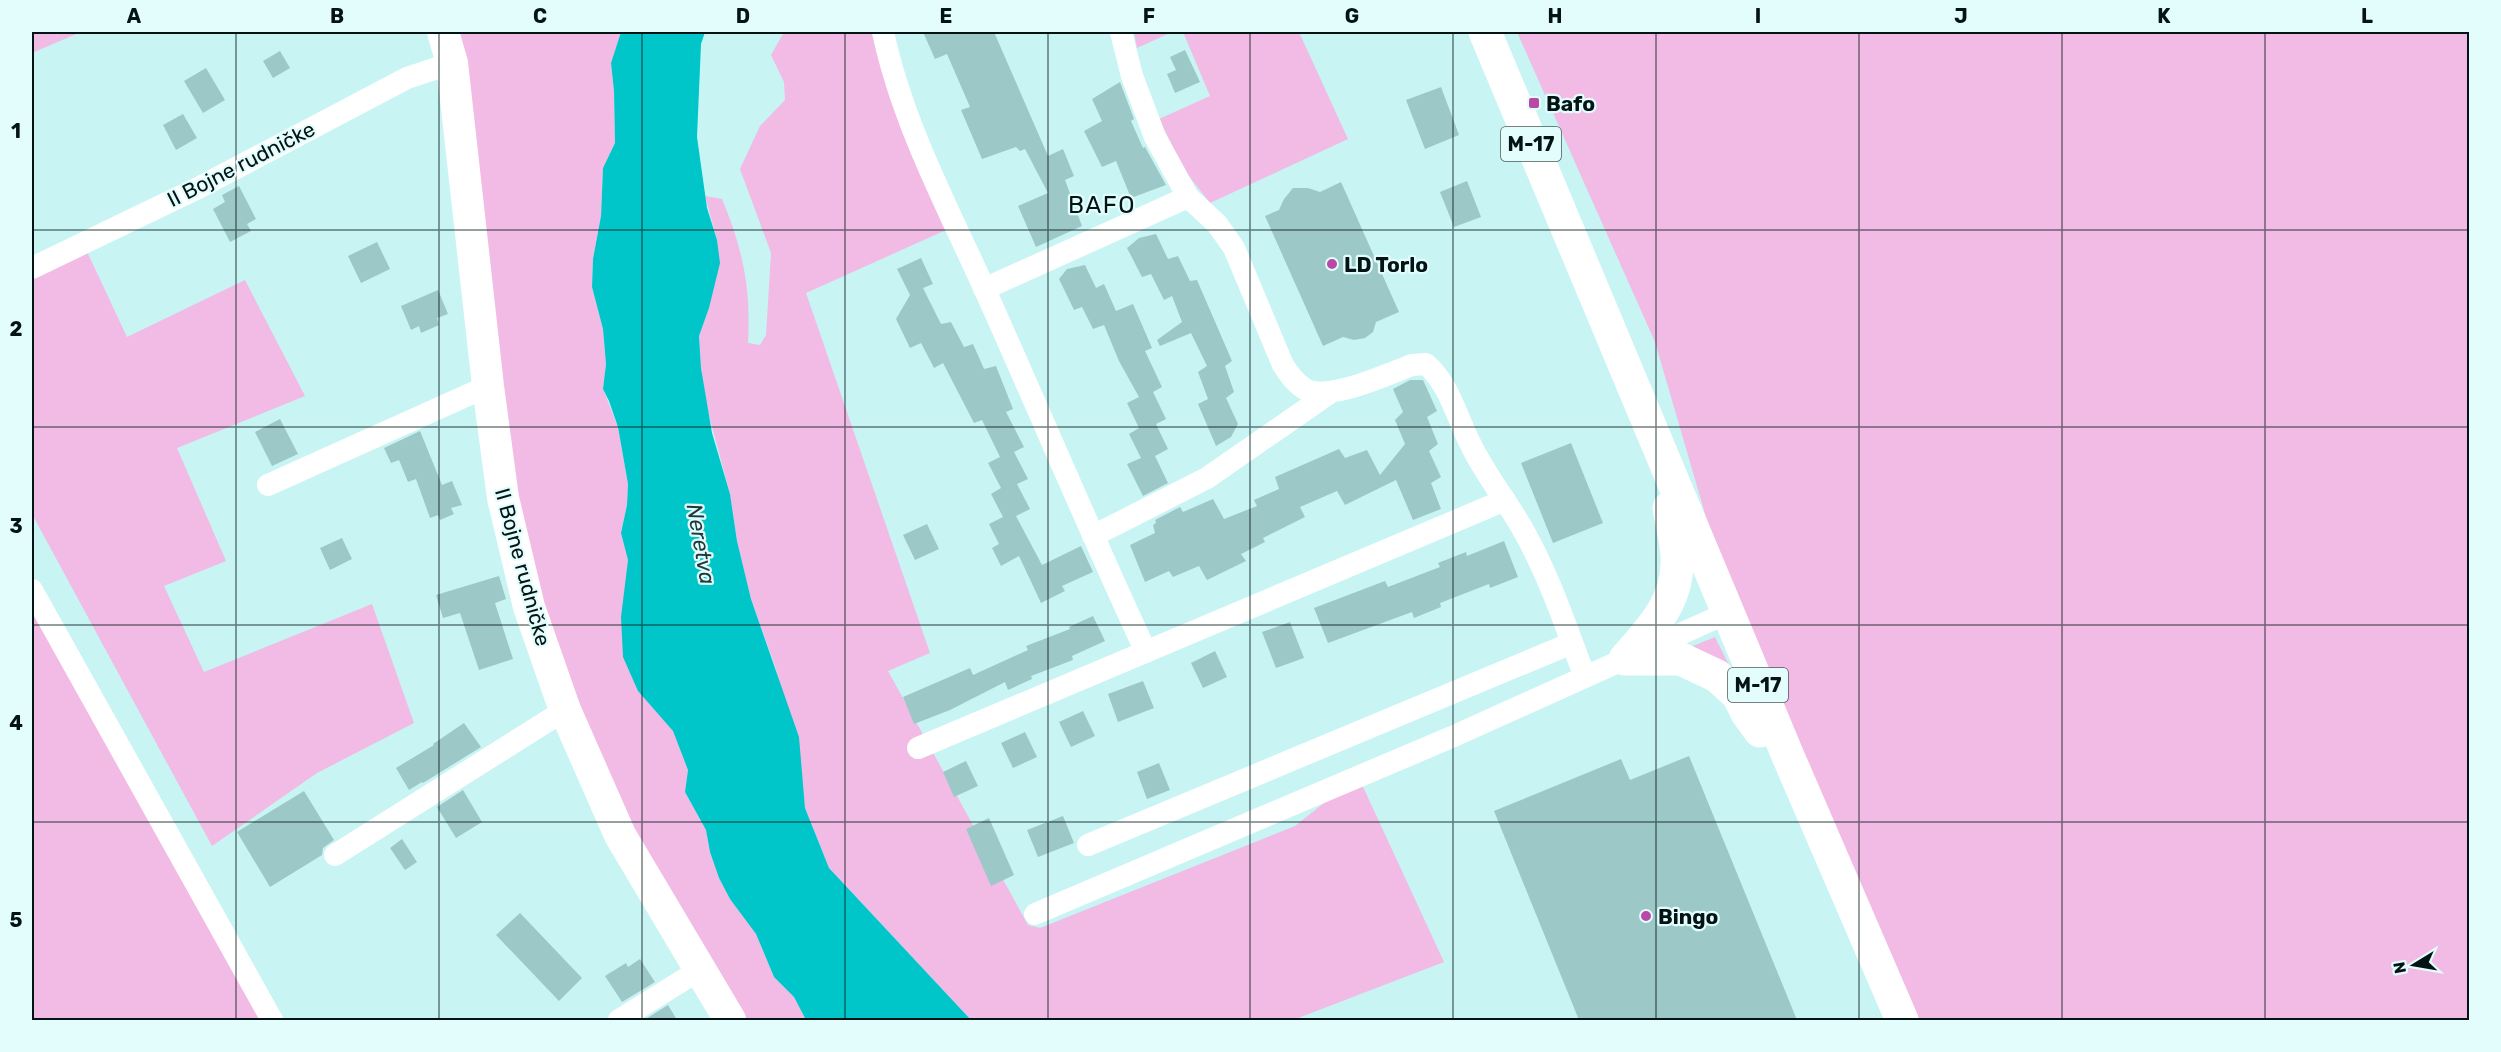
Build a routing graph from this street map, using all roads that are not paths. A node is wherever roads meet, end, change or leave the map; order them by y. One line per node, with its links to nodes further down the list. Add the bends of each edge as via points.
1 (443, 32): 5 (street, II Bojne rudničke)
2 (883, 32): 8 (street, via 890,62 932,176)
3 (1121, 32): 6 (street, via 1142,106)
4 (1485, 32): 11 (main road, M-17)
5 (452, 63): 7 (street, II Bojne rudničke, via 407,78 200,187); 9 (street, II Bojne rudničke)
6 (1188, 197): 8 (street); 10 (street, via 1217,224 1234,248 1289,374 1306,390)
7 (32, 268)
8 (984, 289): 14 (street)
9 (488, 386): 12 (street); 21 (street, II Bojne rudničke, via 508,520 529,607)
10 (1331, 392): 13 (street, via 1426,364 1447,391 1470,443); 14 (street, via 1207,478)
11 (1661, 456): 16 (main road, M-17); 19 (main road, via 1678,566 1667,606)
12 (268, 485)
13 (1505, 500): 17 (street, via 1528,537); 18 (street)
14 (1093, 536): 18 (street)
15 (32, 590): 28 (street)
16 (1727, 613): 19 (street); 23 (main road, M-17)
17 (1572, 643): 20 (street); 24 (street)
18 (1146, 652): 22 (street)
19 (1625, 659): 20 (street); 23 (main road, via 1681,659 1717,676 1738,695 1766,739)
20 (1585, 677): 26 (street)
21 (565, 710): 25 (street); 27 (street, II Bojne rudničke, via 620,835)
22 (918, 748)
23 (1788, 756): 31 (main road, M-17)
24 (1088, 845)
25 (335, 855)
26 (1035, 914)
27 (700, 969): 29 (street); 30 (street, II Bojne rudničke)
28 (272, 1020)
29 (619, 1020)
30 (730, 1020)
31 (1902, 1020)

